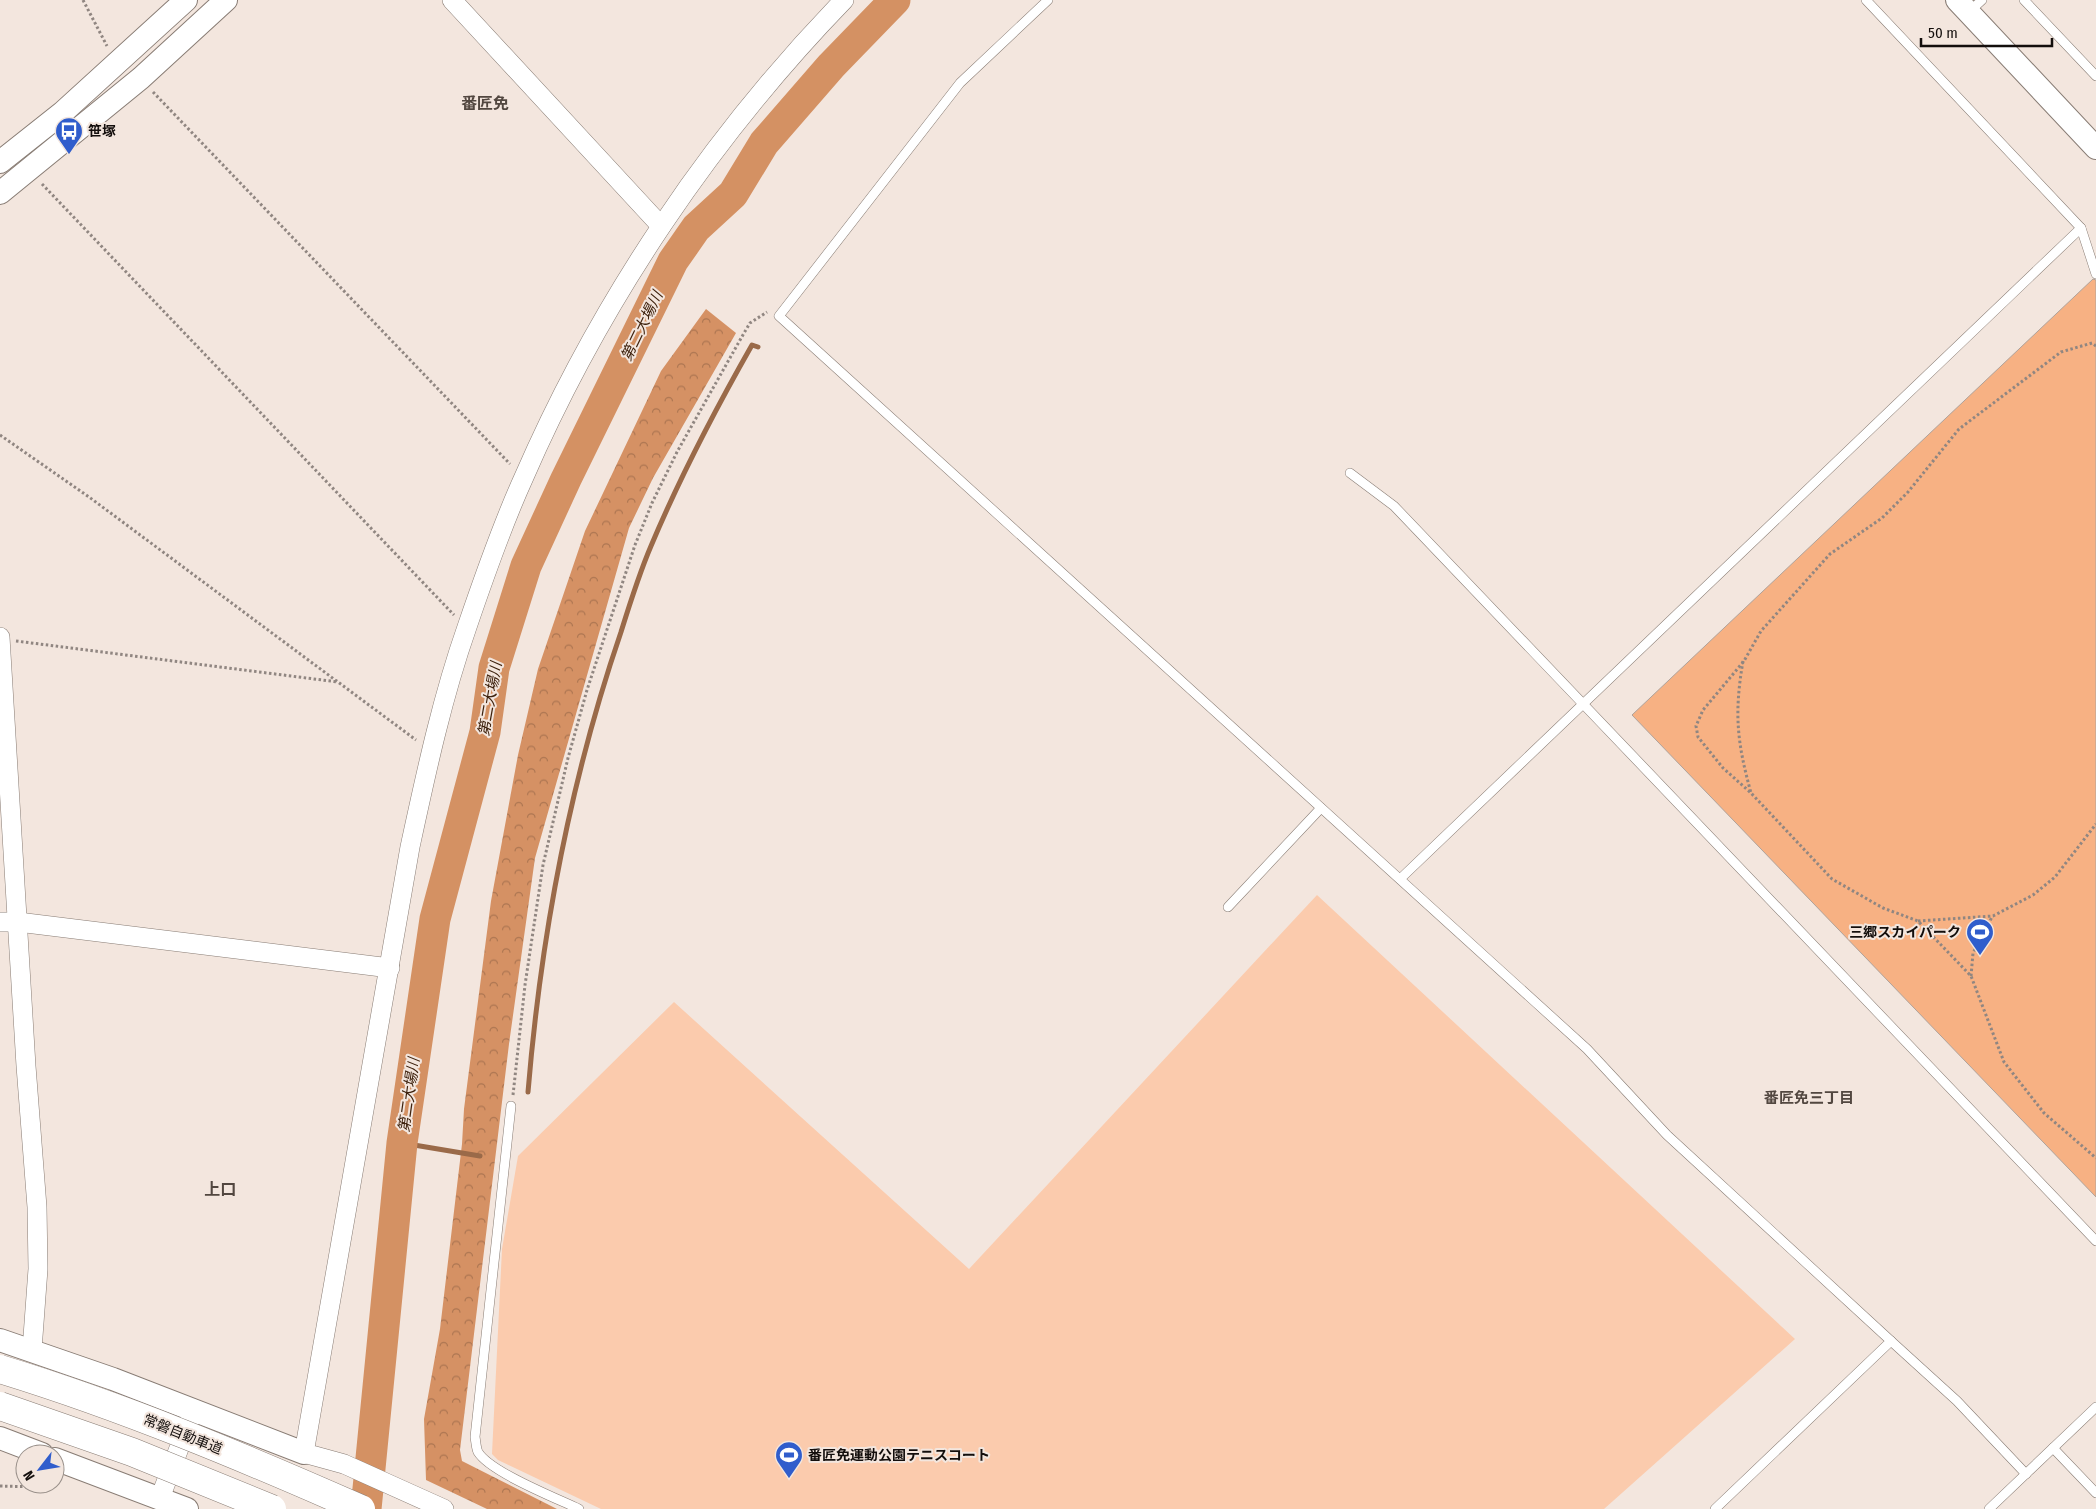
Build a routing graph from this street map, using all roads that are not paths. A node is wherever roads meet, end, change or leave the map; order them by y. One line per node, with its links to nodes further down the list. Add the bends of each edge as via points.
1 (186, 0): 11 (street, via 62,113)
2 (226, 0): 12 (street, via 141,78)
3 (452, 0): 13 (street)
4 (844, 0): 13 (street, via 757,98)
5 (1048, 0): 19 (lane, via 960,83 779,316)
6 (1866, 0): 14 (lane)
7 (2024, 0): 9 (lane)
8 (1969, 4): 10 (street)
9 (2096, 76)
10 (2096, 148)
11 (0, 162)
12 (0, 193)
13 (661, 226): 23 (street, via 579,365 523,478 466,628 431,751 410,847)
14 (2081, 228): 15 (lane); 18 (lane)
15 (2096, 274)
16 (1350, 473): 18 (lane, via 1394,506)
17 (0, 638): 22 (street)
18 (1583, 704): 20 (lane); 25 (lane)
19 (1321, 808): 20 (lane); 21 (lane)
20 (1400, 879): 27 (lane, via 1587,1048 1667,1135)
21 (1228, 907)
22 (9, 922): 23 (street); 28 (street, via 26,1066 37,1207 38,1269)
23 (390, 968): 36 (street)
24 (511, 1106): 45 (lane, via 475,1437 477,1451 487,1463 499,1470)
25 (2096, 1241)
26 (0, 1340): 28 (street)
27 (1891, 1341): 38 (lane, via 1957,1401); 46 (lane)
28 (32, 1350): 32 (street)
29 (0, 1369): 43 (highway, 常磐自動車道, bridge, via 139,1416)
30 (0, 1406): 42 (highway, bridge, via 132,1452)
31 (2096, 1407): 35 (lane)
32 (194, 1409): 36 (street); 40 (street)
33 (0, 1438): 34 (street)
34 (16, 1444)
35 (2053, 1448): 38 (lane); 39 (lane)
36 (304, 1452): 44 (street, via 344,1464)
37 (65, 1463): 40 (street)
38 (2026, 1474): 47 (lane)
39 (2096, 1493)
40 (160, 1498): 41 (street)
41 (187, 1509)
42 (272, 1509)
43 (361, 1509)
44 (444, 1509)
45 (579, 1509)
46 (1715, 1509)
47 (1989, 1509)

